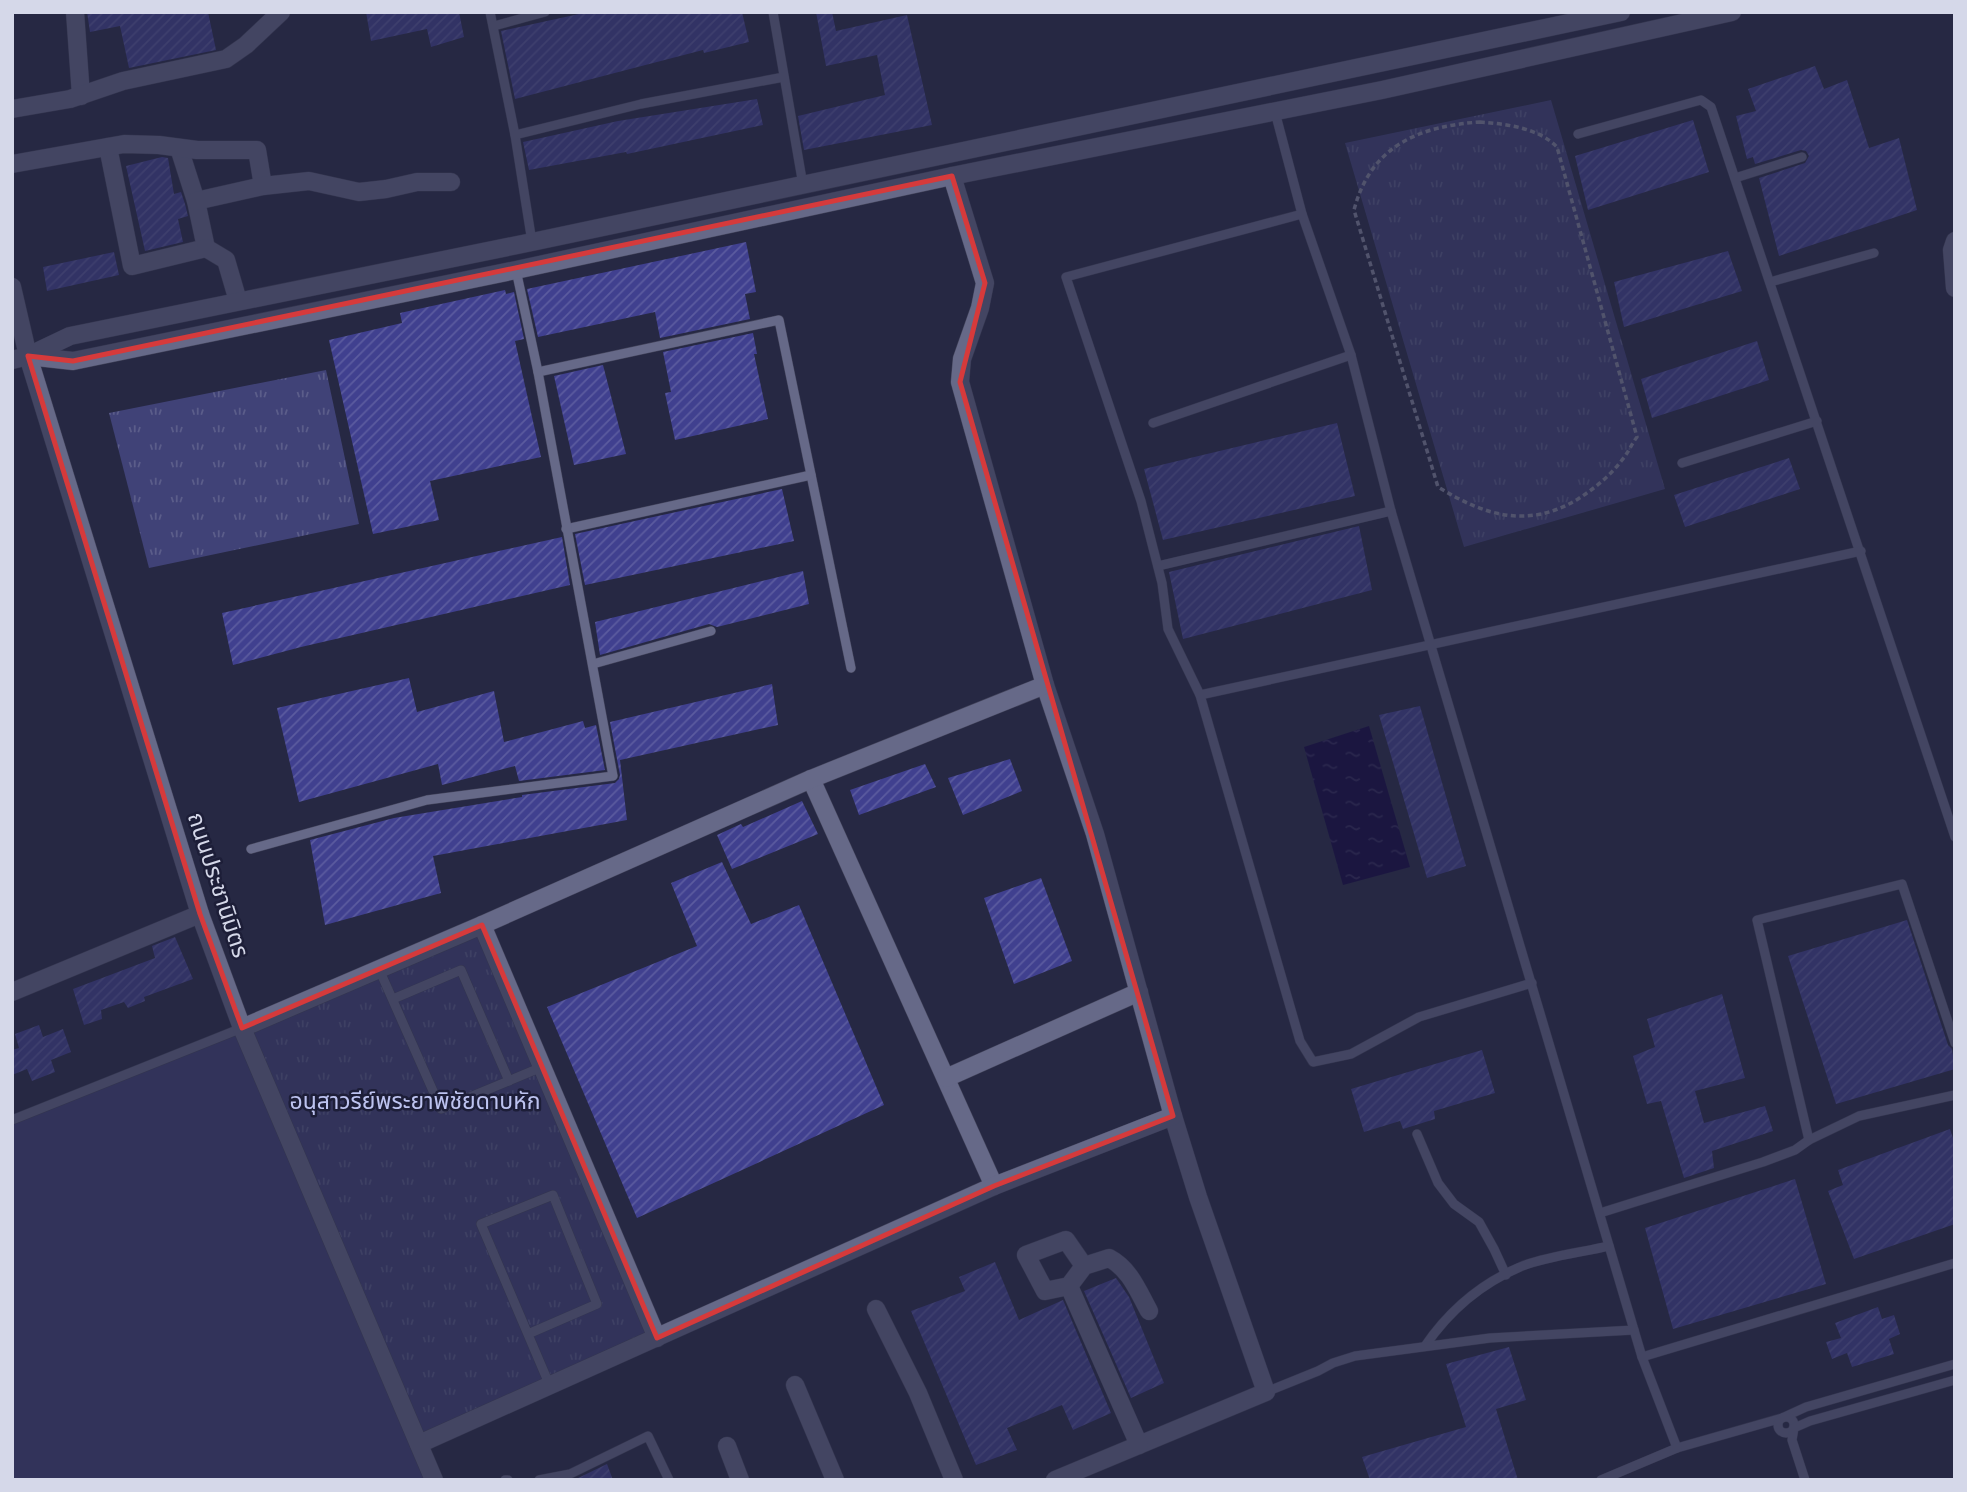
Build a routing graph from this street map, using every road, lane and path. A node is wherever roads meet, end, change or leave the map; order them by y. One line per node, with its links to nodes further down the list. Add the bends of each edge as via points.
1 (75, 12): 12 (street)
2 (281, 12): 12 (street, via 226,59 123,81)
3 (490, 12): 8 (lane)
4 (545, 12): 8 (lane)
5 (773, 12): 10 (lane)
6 (1621, 12): 9 (street)
7 (1732, 12): 11 (street)
8 (494, 26): 16 (lane)
9 (1377, 65): 11 (street); 24 (street)
10 (784, 77): 16 (lane, via 640,104); 24 (lane)
11 (1382, 90): 14 (street)
12 (82, 96): 13 (street)
13 (12, 109)
14 (1275, 112): 21 (street); 27 (lane)
15 (1577, 134): 22 (lane, via 1701,100 1711,107)
16 (515, 135): 29 (lane)
17 (108, 147): 18 (street); 20 (street); 30 (street, via 132,266)
18 (179, 148): 25 (street, via 257,150); 26 (street)
19 (1802, 157): 22 (lane)
20 (12, 164)
21 (952, 176): 32 (street); 53 (street, via 985,283 962,359 960,382)
22 (1735, 178): 33 (lane)
23 (451, 182): 25 (street, via 417,182 359,192 309,181)
24 (803, 185): 29 (street)
25 (263, 186): 26 (street)
26 (195, 201): 30 (street)
27 (1302, 214): 37 (lane); 48 (lane, via 1066,277 1142,501)
28 (1955, 241): 35 (street)
29 (532, 242): 36 (street)
30 (206, 248): 36 (street, via 226,260)
31 (1874, 253): 33 (lane)
32 (516, 270): 38 (street, via 73,361); 39 (lane)
33 (1770, 282): 40 (lane)
34 (12, 287): 38 (street, ถนนประชานิมิตร)
35 (1955, 288)
36 (238, 301): 38 (street, via 70,336)
37 (1351, 355): 41 (lane); 45 (lane)
38 (20, 358): 58 (street, ถนนประชานิมิตร)
39 (538, 372): 44 (lane, via 779,320); 46 (lane)
40 (1817, 421): 43 (lane); 47 (lane)
41 (1153, 423)
42 (1637, 437): 42 (path, via 1622,461 1595,488 1541,516 1488,512 1437,487 1354,210 1383,157 1423,131 1457,123 1527,130 1557,147)
43 (1682, 463)
44 (811, 475): 46 (lane); 52 (lane)
45 (1391, 511): 48 (lane); 50 (lane)
46 (566, 529): 51 (lane)
47 (1861, 551): 50 (lane); 56 (lane)
48 (1158, 566): 54 (lane, via 1168,629)
49 (711, 631): 51 (lane)
50 (1432, 646): 54 (lane); 61 (lane)
51 (593, 664): 57 (lane, via 613,776 427,800)
52 (851, 668)
53 (1045, 685): 55 (street); 63 (street, via 1095,834)
54 (1200, 695): 61 (lane, via 1300,1041 1313,1062 1351,1054 1419,1017)
55 (811, 779): 59 (street); 68 (street)
56 (1955, 837)
57 (250, 849)
58 (200, 914): 62 (street); 65 (street, ถนนประชานิมิตร)
59 (482, 925): 60 (street); 67 (street)
60 (379, 969): 64 (lane); 65 (street)
61 (1532, 983): 76 (lane)
62 (12, 992)
63 (1139, 992): 68 (street); 71 (street)
64 (393, 999): 69 (lane, via 441,1109); 69 (lane, via 461,970)
65 (242, 1028): 72 (lane); 99 (street, ถนนประชานิมิตร)
66 (1955, 1043): 74 (lane, via 1902,884 1757,920)
67 (542, 1067): 69 (lane); 86 (street)
68 (946, 1078): 75 (street)
69 (509, 1081)
70 (1955, 1095): 74 (lane, via 1859,1116)
71 (1173, 1116): 75 (street); 93 (street)
72 (12, 1120)
73 (1417, 1134): 80 (lane, via 1438,1183 1454,1204 1479,1223)
74 (1809, 1140): 76 (lane, via 1763,1162)
75 (995, 1186): 86 (street)
76 (1600, 1213): 77 (lane)
77 (1609, 1246): 80 (lane, via 1521,1266); 84 (lane)
78 (1955, 1263): 88 (lane)
79 (1084, 1266): 81 (street); 81 (street, via 1066,1240 1026,1255 1045,1291); 83 (street, via 1109,1258 1120,1264)
80 (1506, 1275): 87 (lane, via 1476,1291 1442,1321)
81 (1069, 1286): 100 (street)
82 (876, 1309): 108 (street)
83 (1149, 1311)
84 (1634, 1330): 87 (lane); 88 (lane)
85 (528, 1334): 85 (lane, via 481,1224 552,1195 597,1304); 92 (lane)
86 (657, 1338): 92 (street)
87 (1425, 1346): 93 (lane, via 1355,1356)
88 (1642, 1357): 102 (lane)
89 (1955, 1364): 94 (lane)
90 (1955, 1380): 96 (lane)
91 (794, 1385): 107 (street)
92 (550, 1386): 99 (street)
93 (1266, 1392): 100 (street)
94 (1782, 1418): 95 (lane); 96 (lane, via 1790,1419); 97 (lane, via 1778,1423)
95 (1755, 1426): 97 (lane); 102 (lane)
96 (1794, 1428): 97 (lane); 98 (lane)
97 (1783, 1432): 98 (lane)
98 (1793, 1440): 111 (lane)
99 (419, 1444): 103 (street, ถนนประชานิมิตร)
100 (1139, 1445): 109 (street)
101 (727, 1446): 106 (street)
102 (1677, 1448): 110 (lane)
103 (434, 1480)
104 (539, 1480): 105 (lane, via 570,1474 648,1436)
105 (669, 1480)
106 (740, 1480)
107 (835, 1480)
108 (954, 1480)
109 (1055, 1480)
110 (1601, 1480)
111 (1805, 1480)

